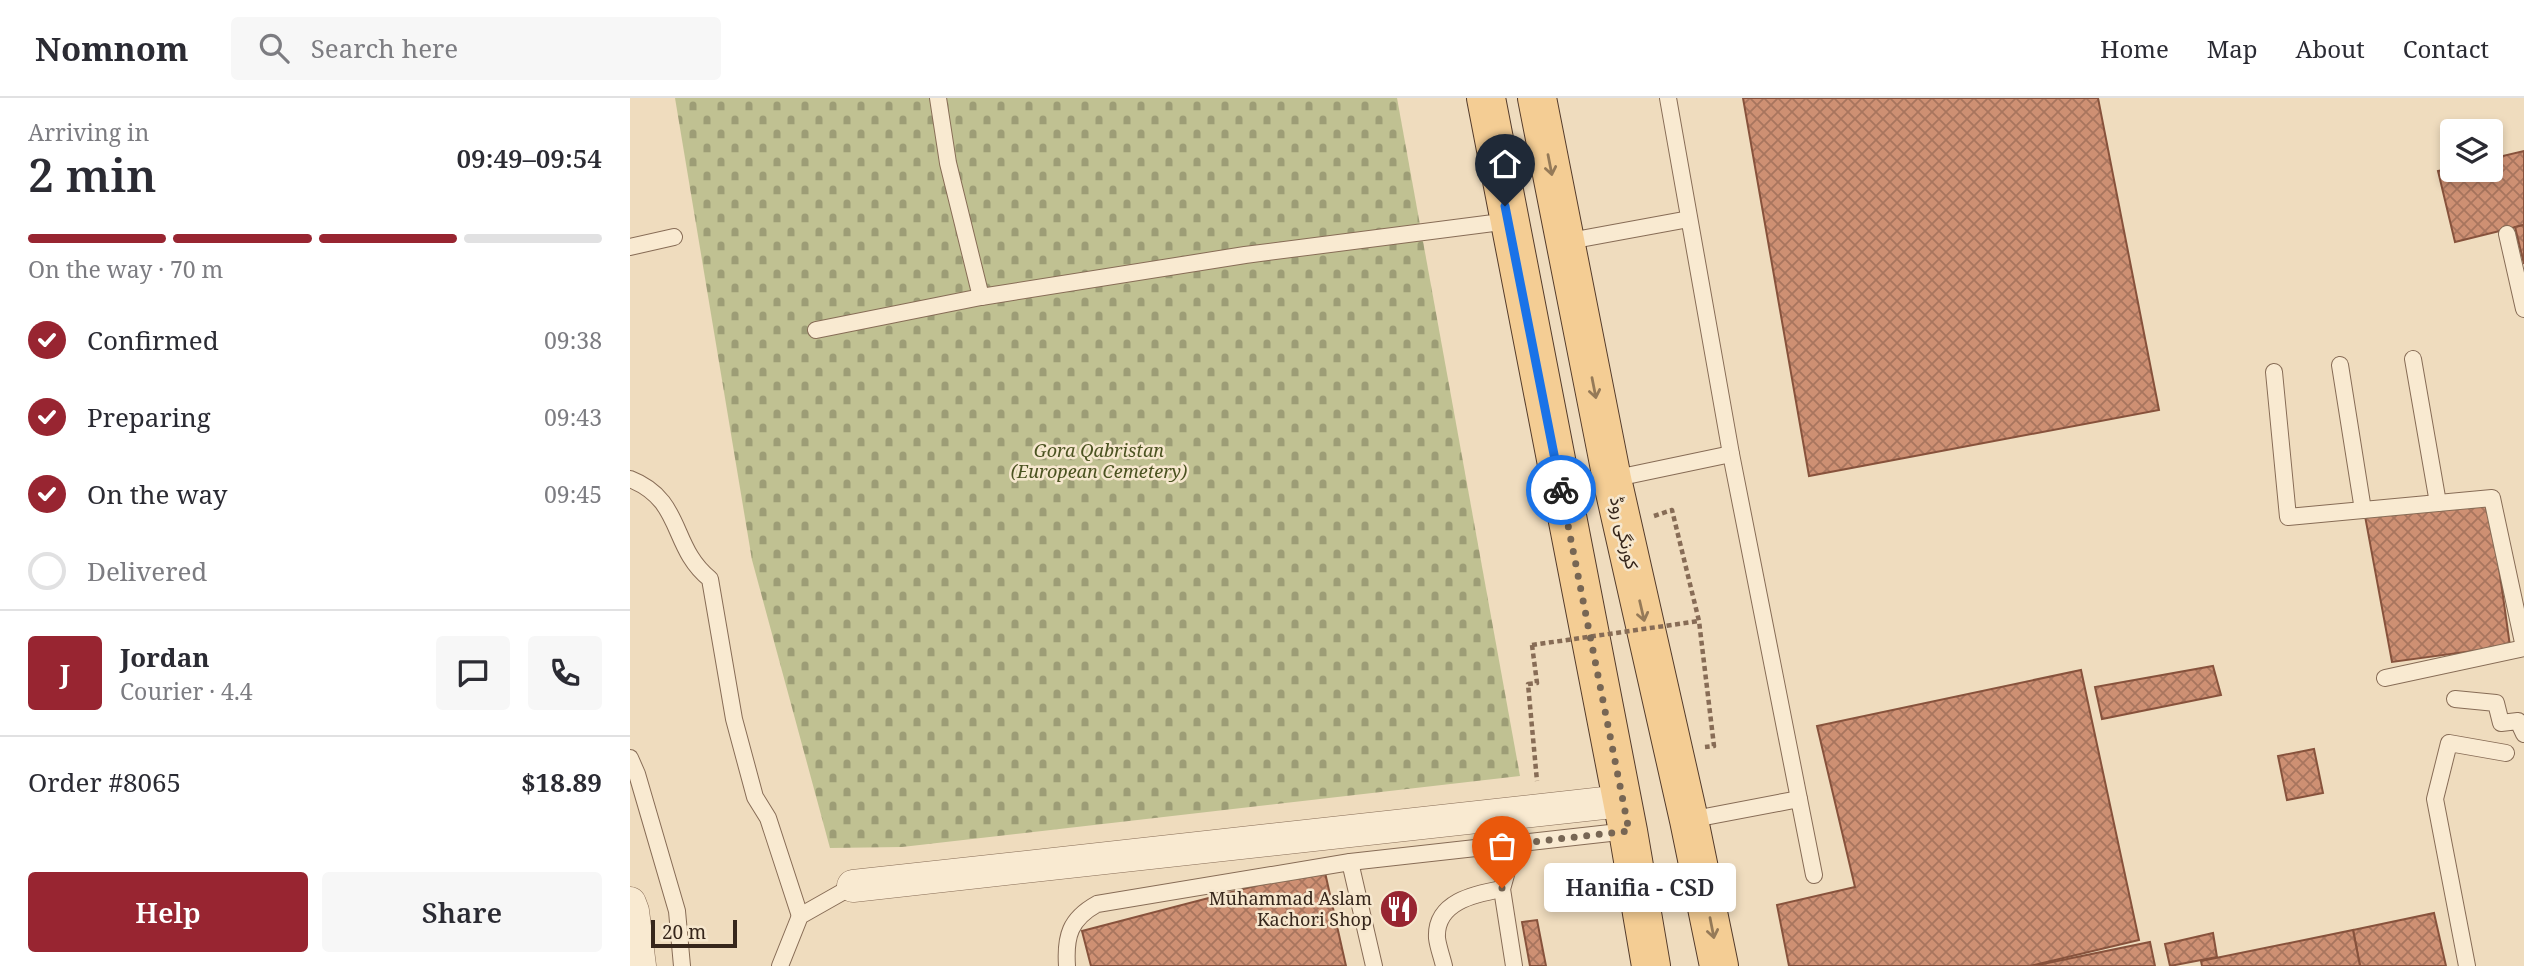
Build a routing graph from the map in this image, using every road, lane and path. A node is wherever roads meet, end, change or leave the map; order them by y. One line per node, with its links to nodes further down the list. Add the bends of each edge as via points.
1 (938, 98): 11 (lane, via 948,163)
2 (1486, 98): 6 (main road)
3 (1537, 98): 9 (main road, کورنگی روڈ, one-way to 9)
4 (1668, 98): 5 (lane)
5 (1689, 219): 9 (lane); 17 (lane)
6 (1509, 221): 11 (lane, via 1245,255); 33 (main road)
7 (2507, 234): 12 (lane)
8 (674, 237): 10 (lane)
9 (1564, 242): 19 (main road, کورنگی روڈ, one-way to 19)
10 (630, 247)
11 (981, 297): 13 (lane)
12 (2524, 309)
13 (816, 330)
14 (2413, 359): 20 (lane)
15 (2340, 365): 22 (lane)
16 (2274, 372): 22 (lane, via 2288,517)
17 (1731, 454): 19 (lane); 32 (lane)
18 (630, 479): 41 (lane, via 647,486 667,507 695,567 710,579 737,732 755,797 768,818)
19 (1612, 479): 34 (main road, کورنگی روڈ, one-way to 34)
20 (2438, 503): 22 (lane); 24 (lane, via 2492,498)
21 (1672, 510): 23 (path)
22 (2363, 510)
23 (1699, 621): 28 (path); 31 (path, bridge, via 1532,645 1537,684 1528,684)
24 (2524, 647): 25 (lane)
25 (2385, 678)
26 (2455, 699): 27 (lane, via 2496,703 2501,723 2518,721)
27 (2524, 734)
28 (1714, 746)
29 (2506, 753): 51 (lane, via 2449,743 2435,799)
30 (630, 758): 43 (lane, via 677,911)
31 (1537, 779)
32 (1799, 799): 34 (lane); 37 (lane)
33 (1625, 816): 35 (lane); 38 (street); 49 (main road)
34 (1689, 820): 50 (main road, کورنگی روڈ, one-way to 50)
35 (1505, 845): 36 (lane); 39 (lane, via 1507,871)
36 (1350, 862): 45 (lane, via 1097,904 1080,913 1071,928); 46 (lane)
37 (1814, 875)
38 (853, 886): 41 (lane)
39 (1502, 888): 47 (lane, via 1472,894 1445,912 1437,938); 48 (lane)
40 (630, 903): 42 (street)
41 (800, 916): 44 (lane)
42 (640, 966)
43 (682, 966)
44 (780, 966)
45 (1066, 966)
46 (1374, 966)
47 (1444, 966)
48 (1514, 966)
49 (1651, 966)
50 (1720, 966)
51 (2467, 966)

